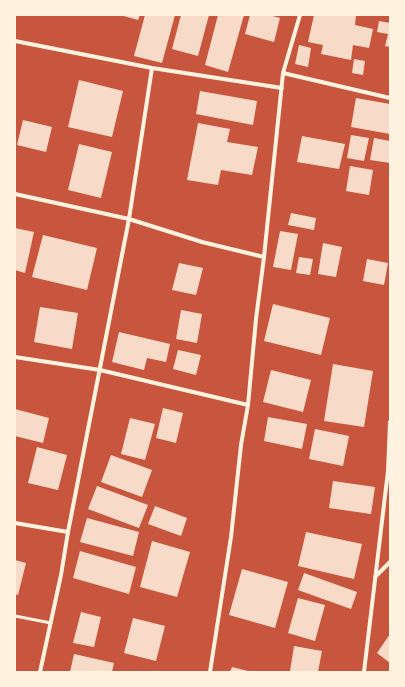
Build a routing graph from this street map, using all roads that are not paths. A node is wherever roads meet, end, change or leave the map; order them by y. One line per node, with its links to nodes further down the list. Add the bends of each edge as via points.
1 (300, 15): 4 (street)
2 (15, 41): 3 (street)
3 (152, 68): 5 (street); 8 (street)
4 (283, 73): 5 (street); 6 (street)
5 (282, 88): 9 (street)
6 (390, 98)
7 (15, 194): 8 (street)
8 (129, 219): 9 (street, via 202,242); 11 (street)
9 (264, 257): 12 (street)
10 (15, 357): 11 (street)
11 (100, 370): 12 (street); 15 (street)
12 (248, 405): 21 (street)
13 (390, 422): 17 (street, via 388,471)
14 (15, 523): 15 (street)
15 (68, 532): 19 (street)
16 (390, 562): 17 (street)
17 (375, 577): 22 (street)
18 (15, 616): 19 (lane)
19 (51, 623): 20 (street)
20 (40, 672)
21 (210, 672)
22 (364, 672)

